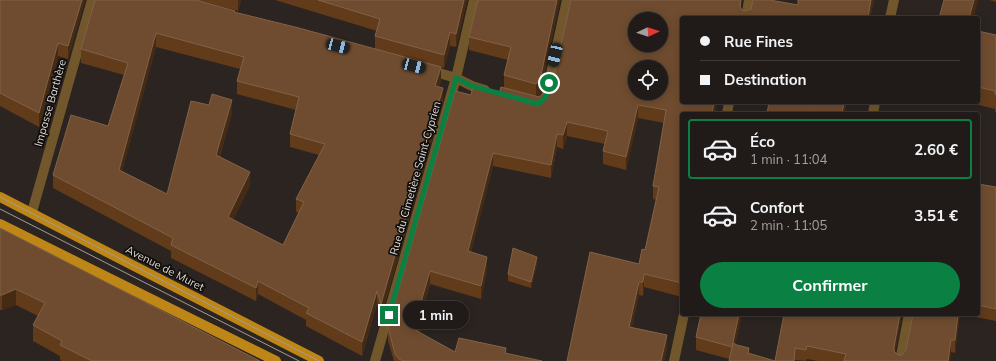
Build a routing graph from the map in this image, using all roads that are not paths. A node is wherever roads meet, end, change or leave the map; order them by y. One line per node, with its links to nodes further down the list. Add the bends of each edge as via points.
1 (92, 0): 13 (street, Impasse Barthère)
2 (474, 0): 9 (street, Rue du Cimetière Saint-Cyprien)
3 (567, 0): 11 (street, via 546,97 538,104)
4 (749, 0): 6 (street)
5 (894, 0): 7 (street)
6 (746, 16)
7 (890, 16)
8 (421, 68): 9 (street)
9 (456, 78): 10 (street); 19 (street, Rue du Cimetière Saint-Cyprien)
10 (494, 92)
11 (531, 102)
12 (0, 196): 13 (main road, Avenue de Muret)
13 (32, 212): 18 (main road, Avenue de Muret)
14 (0, 224): 17 (main road)
15 (684, 316): 20 (street)
16 (909, 316): 21 (street)
17 (276, 361)
18 (319, 361)
19 (375, 361)
20 (674, 361)
21 (900, 361)

